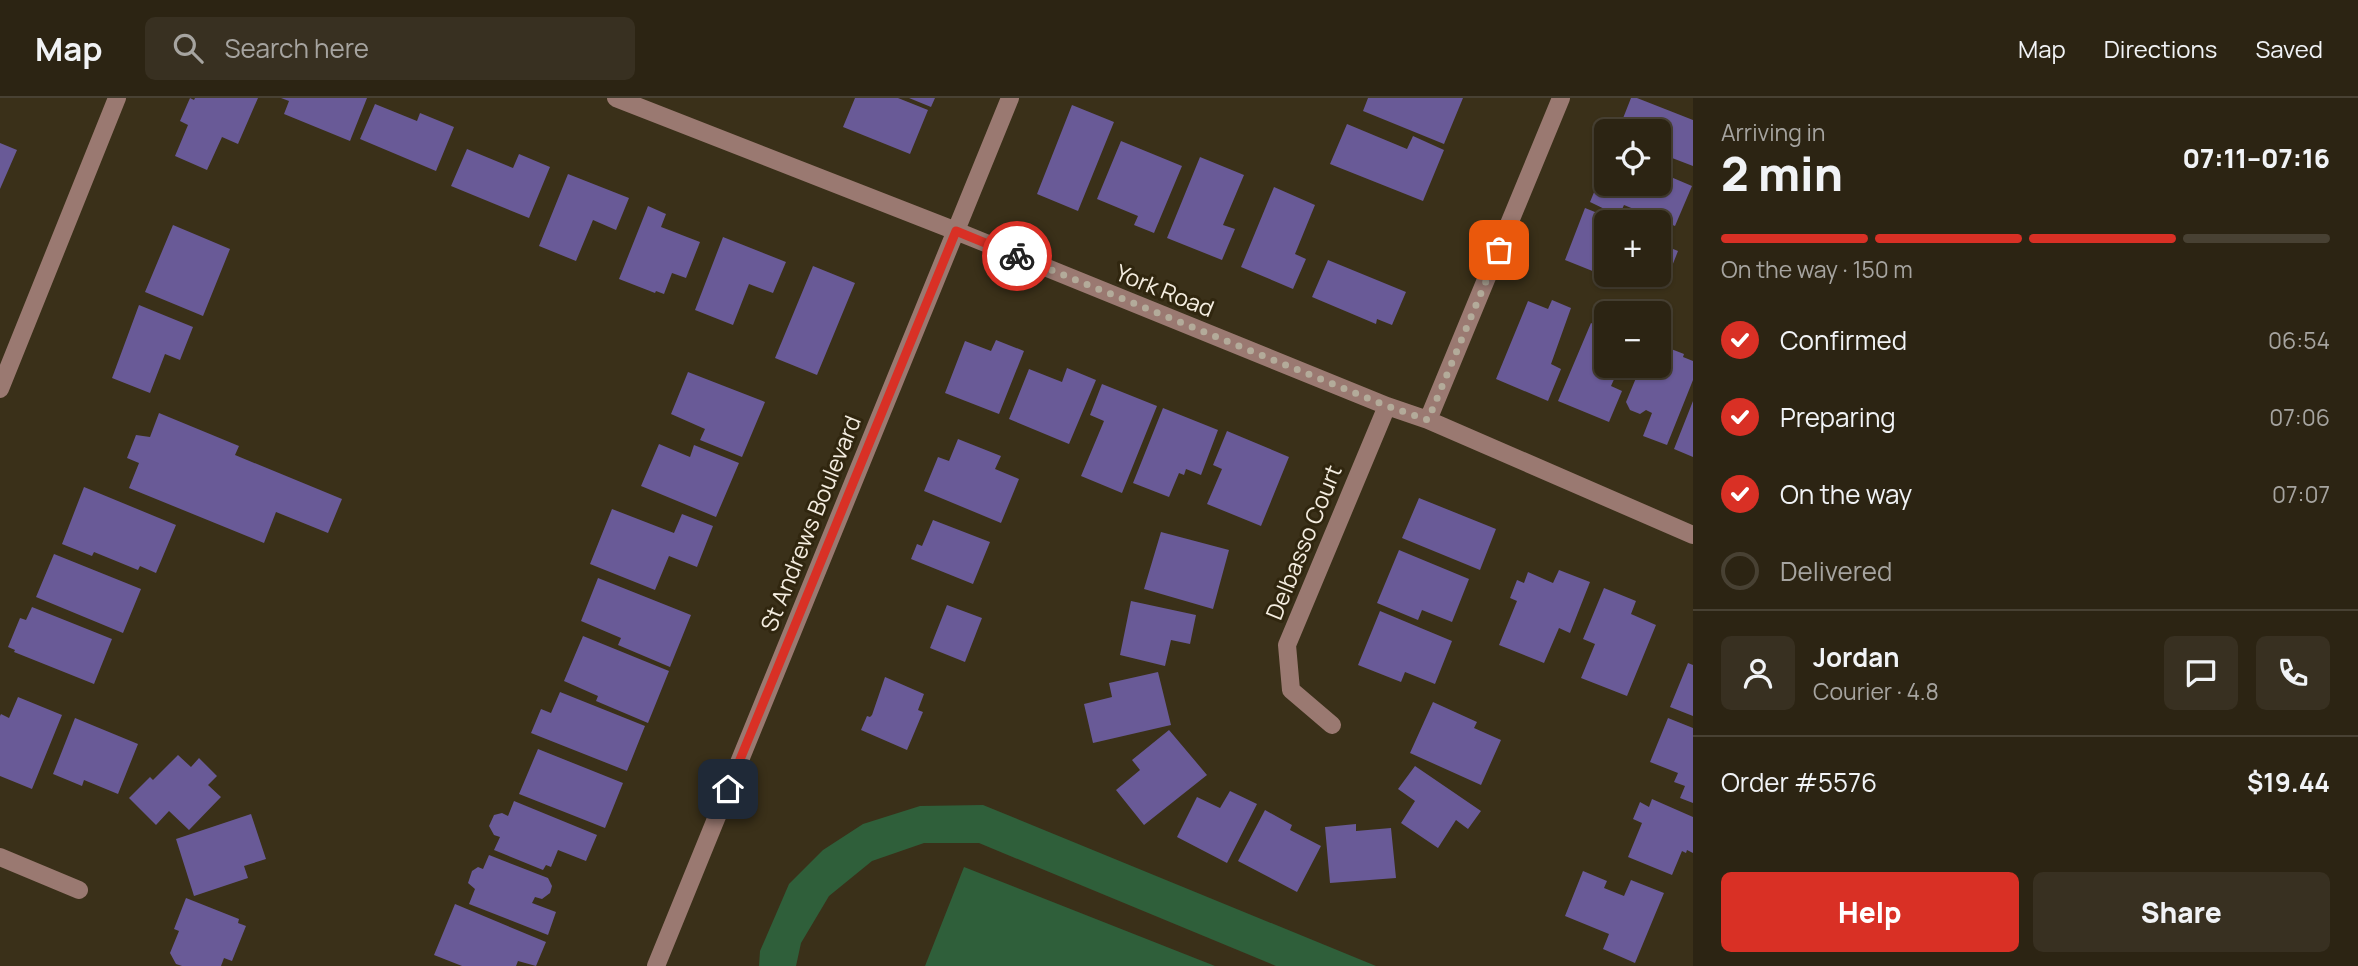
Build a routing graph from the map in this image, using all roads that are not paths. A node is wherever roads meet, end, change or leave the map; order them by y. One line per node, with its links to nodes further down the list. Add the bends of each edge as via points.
1 (117, 98): 6 (street)
2 (616, 98): 5 (street, York Road)
3 (1010, 98): 5 (street, St Andrews Boulevard)
4 (1561, 98): 8 (street)
5 (956, 231): 7 (street, York Road); 13 (street, St Andrews Boulevard)
6 (0, 390)
7 (1387, 406): 8 (street, York Road); 10 (street, Delbasso Court, via 1287,645 1291,690)
8 (1428, 420): 9 (street, York Road)
9 (1693, 535)
10 (1332, 725)
11 (0, 858): 12 (street)
12 (79, 890)
13 (656, 966)

